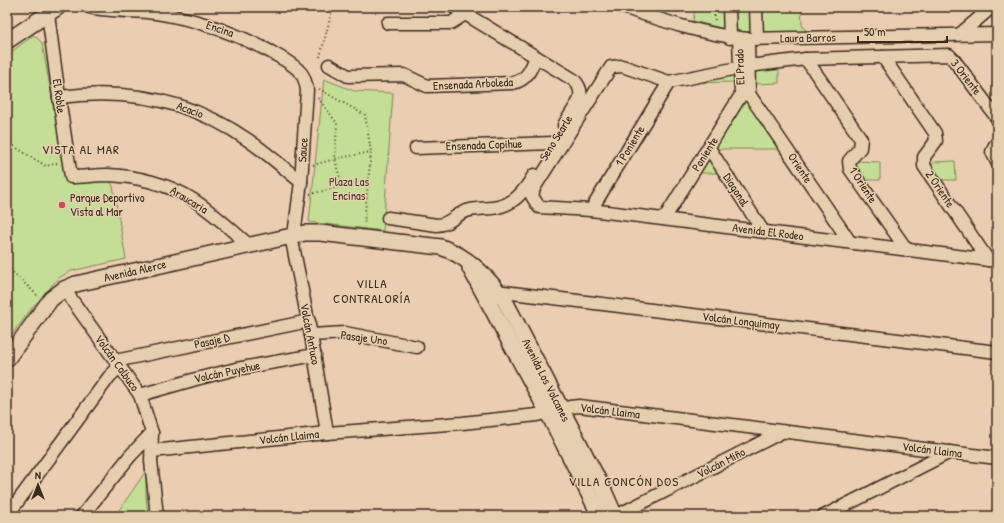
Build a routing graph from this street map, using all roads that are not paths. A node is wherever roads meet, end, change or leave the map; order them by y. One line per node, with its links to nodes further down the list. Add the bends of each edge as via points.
1 (89, 7): 18 (street, Encina, via 155,13 218,28 277,55)
2 (454, 7): 8 (street, Seno Searle)
3 (623, 7): 12 (street, Laura Barros, via 669,23)
4 (729, 7): 12 (street, El Prado)
5 (756, 7): 12 (street, El Prado)
6 (992, 7): 10 (street)
7 (53, 10): 13 (street); 22 (street, El Roble)
8 (464, 14): 9 (street, via 450,23); 14 (street, Seno Searle)
9 (388, 23)
10 (960, 34): 11 (street, Laura Barros); 12 (street, Laura Barros)
11 (997, 34)
12 (743, 39): 19 (street, El Prado)
13 (7, 41)
14 (536, 57): 17 (street, Ensenada Arboleda, via 526,76 518,82 427,86 404,75 348,76); 24 (street, Seno Searle, via 574,80 581,92 580,101)
15 (883, 57): 16 (street); 23 (street, 3 Oriente, via 949,55); 39 (street, 2 Oriente, via 935,133 936,141 924,157 924,166)
16 (806, 59): 19 (street); 38 (street, 1 Oriente, via 860,136 861,145 849,161 850,168)
17 (324, 64)
18 (296, 67): 30 (street, Sauce, via 302,74 307,90)
19 (744, 67): 20 (street); 21 (street, El Prado)
20 (669, 82): 31 (street, 1 Poniente); 31 (street, Avenida El Rodeo, via 622,66 611,67 534,188 532,196 539,206)
21 (745, 95): 27 (street, Poniente); 36 (street, Oriente)
22 (59, 97): 29 (street, El Roble); 30 (street, Acacio, via 119,94 158,100 196,112 249,140)
23 (997, 118)
24 (553, 143): 26 (street, Ensenada Copihue); 32 (street, Seno Searle, via 526,188 508,203 493,208 469,210 440,225)
25 (997, 143): 28 (street, via 992,152)
26 (416, 148)
27 (709, 148): 33 (street, Poniente); 34 (street, Diagonal)
28 (997, 162)
29 (71, 177): 37 (street, Araucaria, via 108,175 168,187 192,199)
30 (301, 182): 35 (street, Sauce)
31 (591, 210): 33 (street, Avenida El Rodeo)
32 (388, 218)
33 (664, 219): 34 (street, Avenida El Rodeo)
34 (763, 231): 36 (street, Avenida El Rodeo)
35 (292, 236): 37 (street, Avenida Alerce); 41 (street, Avenida Los Volcanes, via 320,233 441,247 461,256); 42 (street, Volcán Antuco)
36 (850, 242): 38 (street, Avenida El Rodeo)
37 (249, 245): 40 (street, Avenida Alerce, via 76,284)
38 (907, 250): 39 (street, Avenida El Rodeo)
39 (992, 261)
40 (64, 289): 47 (street, Avenida Alerce, via 51,299); 48 (street, Volcán Calbuco)
41 (492, 294): 45 (street, Volcán Lonquimay, via 504,292); 50 (street, Avenida Los Volcanes)
42 (308, 322): 43 (street, Volcán Antuco); 48 (street, Pasaje D)
43 (311, 335): 44 (street, Pasaje Uno, via 345,333); 46 (street, Volcán Antuco)
44 (417, 347)
45 (997, 352)
46 (315, 355): 49 (street, Volcán Puyehue, via 196,378); 53 (street, Volcán Antuco)
47 (7, 359)
48 (117, 364): 49 (street, Volcán Calbuco); 57 (street)
49 (140, 395): 52 (street, Volcán Calbuco)
50 (554, 411): 51 (street, Volcán Llaima, via 579,406); 53 (street, Volcán Llaima, via 462,424); 60 (street, Avenida Los Volcanes); 61 (street, Avenida Los Volcanes, via 604,491)
51 (782, 432): 55 (street, Volcán Llaima); 61 (street, Volcán Miño)
52 (152, 433): 54 (street, Volcán Calbuco); 58 (street)
53 (327, 433): 54 (street, Volcán Llaima)
54 (152, 451): 59 (street, Volcán Calbuco)
55 (950, 452): 56 (street, Volcán Llaima); 62 (street)
56 (997, 458)
57 (7, 516)
58 (82, 516)
59 (157, 516)
60 (600, 516)
61 (616, 516)
62 (824, 516)

